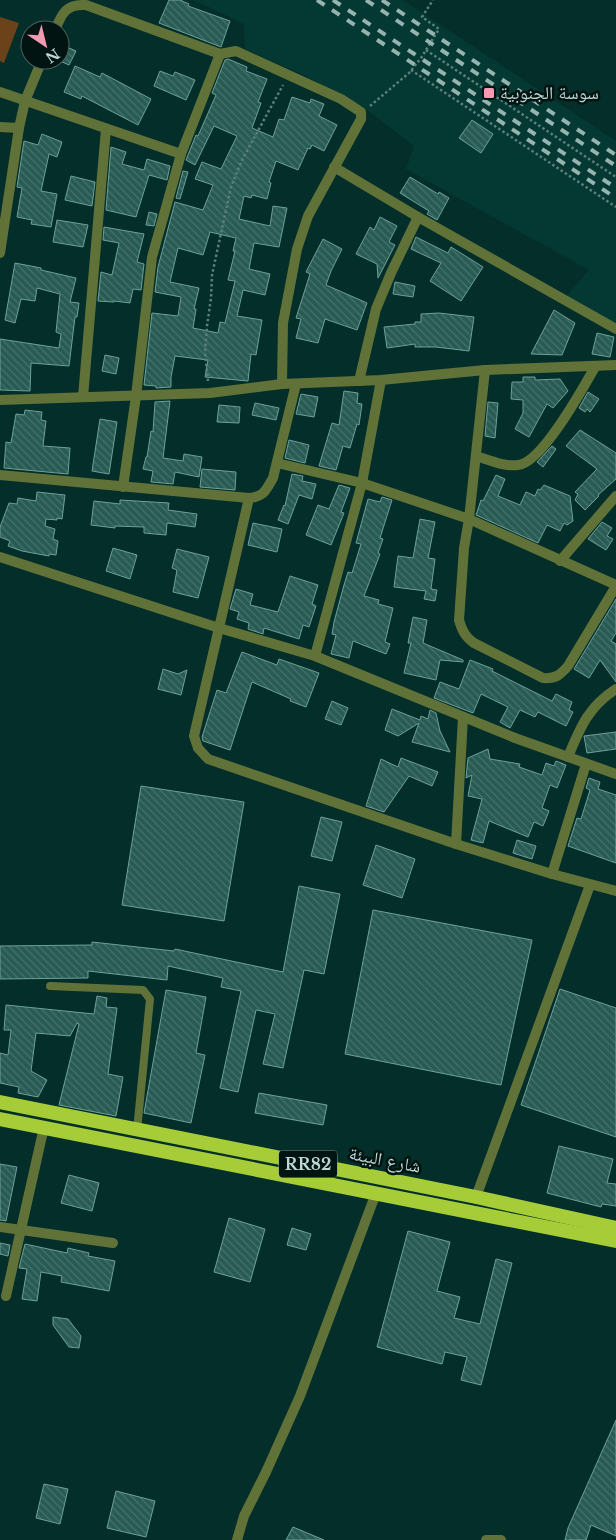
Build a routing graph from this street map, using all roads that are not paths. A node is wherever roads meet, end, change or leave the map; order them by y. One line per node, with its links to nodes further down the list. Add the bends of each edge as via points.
1 (59, 20): 2 (street, via 67,10 76,5 86,5)
2 (220, 54): 9 (street); 10 (street, via 236,51 341,99 360,112 361,119)
3 (38, 70): 5 (street)
4 (0, 92): 5 (street)
5 (25, 101): 7 (street); 8 (street)
6 (0, 127): 7 (street)
7 (19, 128): 12 (street)
8 (106, 129): 9 (street); 22 (street)
9 (181, 154): 21 (street, via 152,257)
10 (334, 167): 11 (street); 19 (street, via 308,216 297,249 283,323)
11 (418, 217): 13 (street); 18 (street, via 376,309)
12 (0, 253)
13 (616, 330)
14 (616, 365): 15 (street)
15 (595, 367): 16 (street); 24 (street, via 569,411 528,461 509,465)
16 (485, 370): 17 (street); 24 (street)
17 (381, 380): 18 (street); 27 (street)
18 (359, 381): 20 (street)
19 (282, 384): 20 (street); 21 (street, via 210,393)
20 (296, 384): 25 (street)
21 (136, 396): 22 (street); 28 (street)
22 (83, 397): 23 (street)
23 (0, 400)
24 (476, 456): 31 (street)
25 (278, 463): 27 (street); 30 (street, via 266,491 258,498)
26 (0, 475): 28 (street)
27 (362, 483): 31 (street); 36 (street)
28 (123, 487): 30 (street)
29 (616, 496): 33 (street)
30 (249, 498): 35 (street)
31 (469, 519): 33 (street); 34 (street, via 459,620 462,629 474,643 543,678 553,679 568,666)
32 (0, 556): 35 (street)
33 (560, 561): 34 (street)
34 (616, 586)
35 (219, 628): 36 (street); 42 (street, via 194,736 202,754 208,759)
36 (315, 656): 38 (street)
37 (616, 689): 39 (street, via 587,716)
38 (463, 717): 39 (street); 42 (street)
39 (568, 757): 40 (street)
40 (586, 764): 41 (street); 43 (street)
41 (616, 774)
42 (456, 844): 43 (street)
43 (552, 874): 44 (street)
44 (590, 885): 45 (street); 52 (street)
45 (616, 891)
46 (50, 986): 50 (lane, via 143,990 147,994 150,999)
47 (0, 1102): 50 (highway, شارع البيئة / RR82)
48 (0, 1119): 49 (highway, شارع البيئة / RR82)
49 (44, 1127): 51 (highway, شارع البيئة / RR82); 55 (street)
50 (137, 1130): 52 (highway, شارع البيئة / RR82)
51 (376, 1193): 56 (highway, شارع البيئة / RR82); 59 (street, via 300,1396 244,1516)
52 (476, 1197): 54 (highway, شارع البيئة / RR82)
53 (0, 1227): 55 (street)
54 (616, 1228)
55 (21, 1230): 57 (street); 58 (street)
56 (616, 1242)
57 (112, 1243)
58 (6, 1296)
59 (237, 1540)
60 (486, 1540): 61 (street)
61 (501, 1540)

